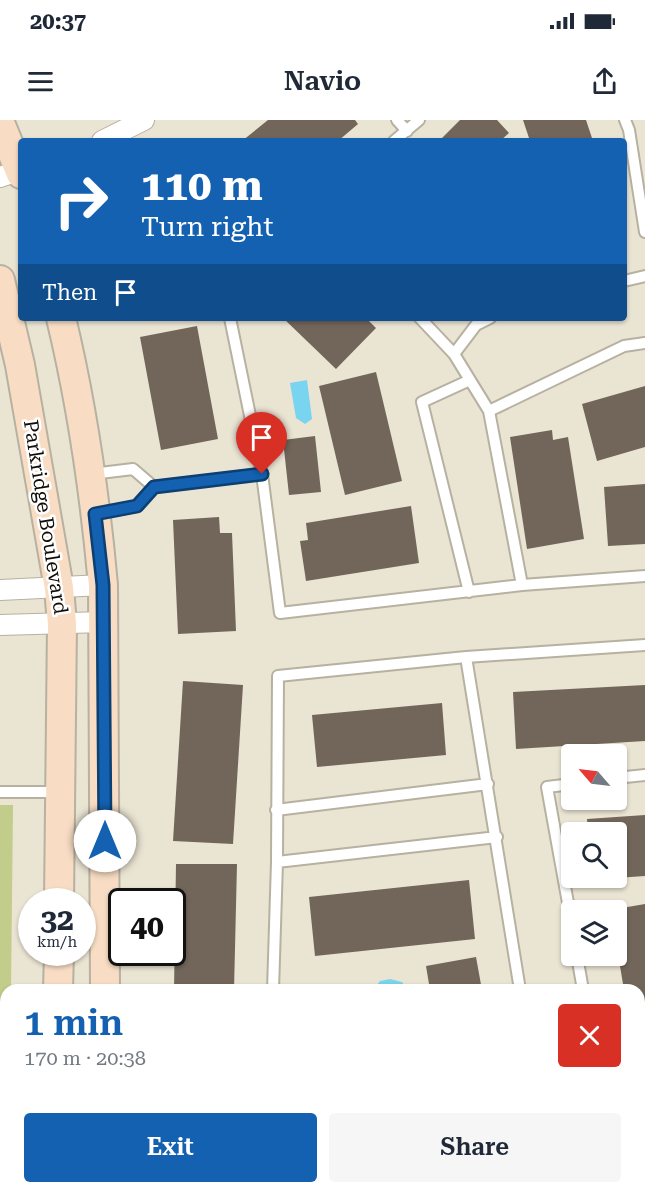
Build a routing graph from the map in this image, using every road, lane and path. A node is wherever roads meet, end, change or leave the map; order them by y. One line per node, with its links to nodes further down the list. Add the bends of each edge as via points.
1 (144, 120): 7 (street)
2 (397, 120): 6 (lane)
3 (419, 120): 6 (lane)
4 (625, 120): 10 (lane)
5 (0, 123): 9 (street)
6 (407, 131): 8 (lane)
7 (108, 138)
8 (398, 138)
9 (15, 173)
10 (645, 232)
11 (645, 276): 13 (lane)
12 (0, 280): 29 (street, Parkridge Boulevard, via 20,365)
13 (627, 280)
14 (62, 321): 22 (street)
15 (231, 321): 23 (lane)
16 (423, 321): 19 (lane)
17 (484, 321): 19 (lane, via 476,325)
18 (645, 343): 21 (lane, via 624,346)
19 (454, 354): 20 (lane)
20 (471, 380): 21 (lane); 31 (lane, via 422,402)
21 (489, 411): 28 (lane)
22 (89, 474): 24 (lane, via 133,469); 25 (street)
23 (262, 474): 24 (lane); 31 (lane, via 280,613)
24 (154, 487): 25 (lane, via 137,506)
25 (95, 514): 27 (street)
26 (645, 576): 28 (lane)
27 (103, 585): 29 (street); 32 (street)
28 (522, 585): 31 (lane)
29 (59, 588): 30 (street); 33 (street, Parkridge Boulevard)
30 (0, 590)
31 (469, 592)
32 (104, 622): 33 (street); 51 (street)
33 (62, 624): 34 (street); 42 (street, Parkridge Boulevard)
34 (0, 625)
35 (645, 645): 36 (lane)
36 (466, 657): 39 (lane); 43 (lane, via 278,676)
37 (645, 775): 38 (lane)
38 (627, 777)
39 (488, 784): 43 (lane); 44 (lane)
40 (561, 785): 47 (lane, via 547,786)
41 (0, 792): 42 (lane)
42 (60, 792): 46 (street, Parkridge Boulevard)
43 (276, 810): 45 (lane)
44 (497, 837): 45 (lane); 53 (lane)
45 (277, 862): 52 (lane)
46 (59, 888)
47 (567, 900)
48 (59, 966): 50 (street)
49 (579, 966): 54 (lane)
50 (58, 984)
51 (105, 984)
52 (273, 984)
53 (519, 984)
54 (582, 984)

